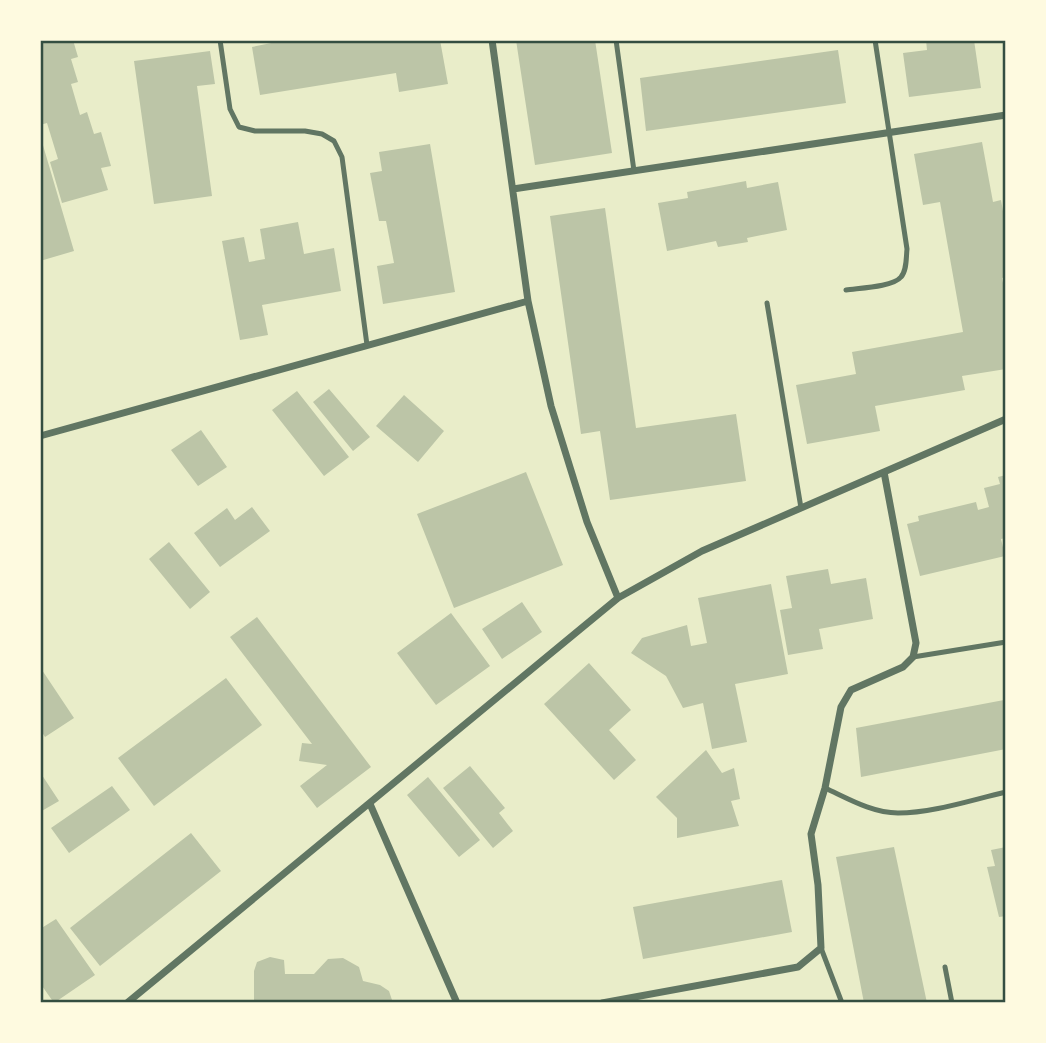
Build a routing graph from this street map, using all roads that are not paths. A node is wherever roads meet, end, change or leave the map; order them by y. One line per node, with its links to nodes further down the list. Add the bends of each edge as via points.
1 (220, 40): 12 (lane, via 230,109 239,127 322,134 334,141 342,157)
2 (492, 40): 8 (street)
3 (616, 40): 7 (lane)
4 (875, 40): 6 (lane)
5 (1006, 116): 6 (street)
6 (890, 133): 7 (street); 9 (lane, via 906,266 893,283)
7 (634, 171): 8 (street)
8 (513, 189): 10 (street)
9 (846, 290)
10 (528, 301): 12 (street); 17 (street, via 551,407 587,522)
11 (767, 303): 16 (lane)
12 (367, 345): 14 (street)
13 (1006, 419): 15 (street)
14 (40, 436)
15 (884, 472): 16 (street); 19 (street, via 916,643)
16 (801, 508): 17 (street, via 702,551)
17 (618, 598): 22 (street)
18 (1006, 642): 19 (lane)
19 (913, 657): 20 (street, via 903,667 851,690 841,707)
20 (825, 788): 21 (lane, via 897,813); 23 (street, via 811,834)
21 (1006, 792)
22 (370, 804): 26 (street); 27 (street)
23 (821, 948): 25 (street, via 798,967); 29 (lane)
24 (945, 967): 30 (lane)
25 (632, 1000): 28 (street)
26 (127, 1003)
27 (457, 1003)
28 (602, 1003)
29 (842, 1003)
30 (952, 1003)

